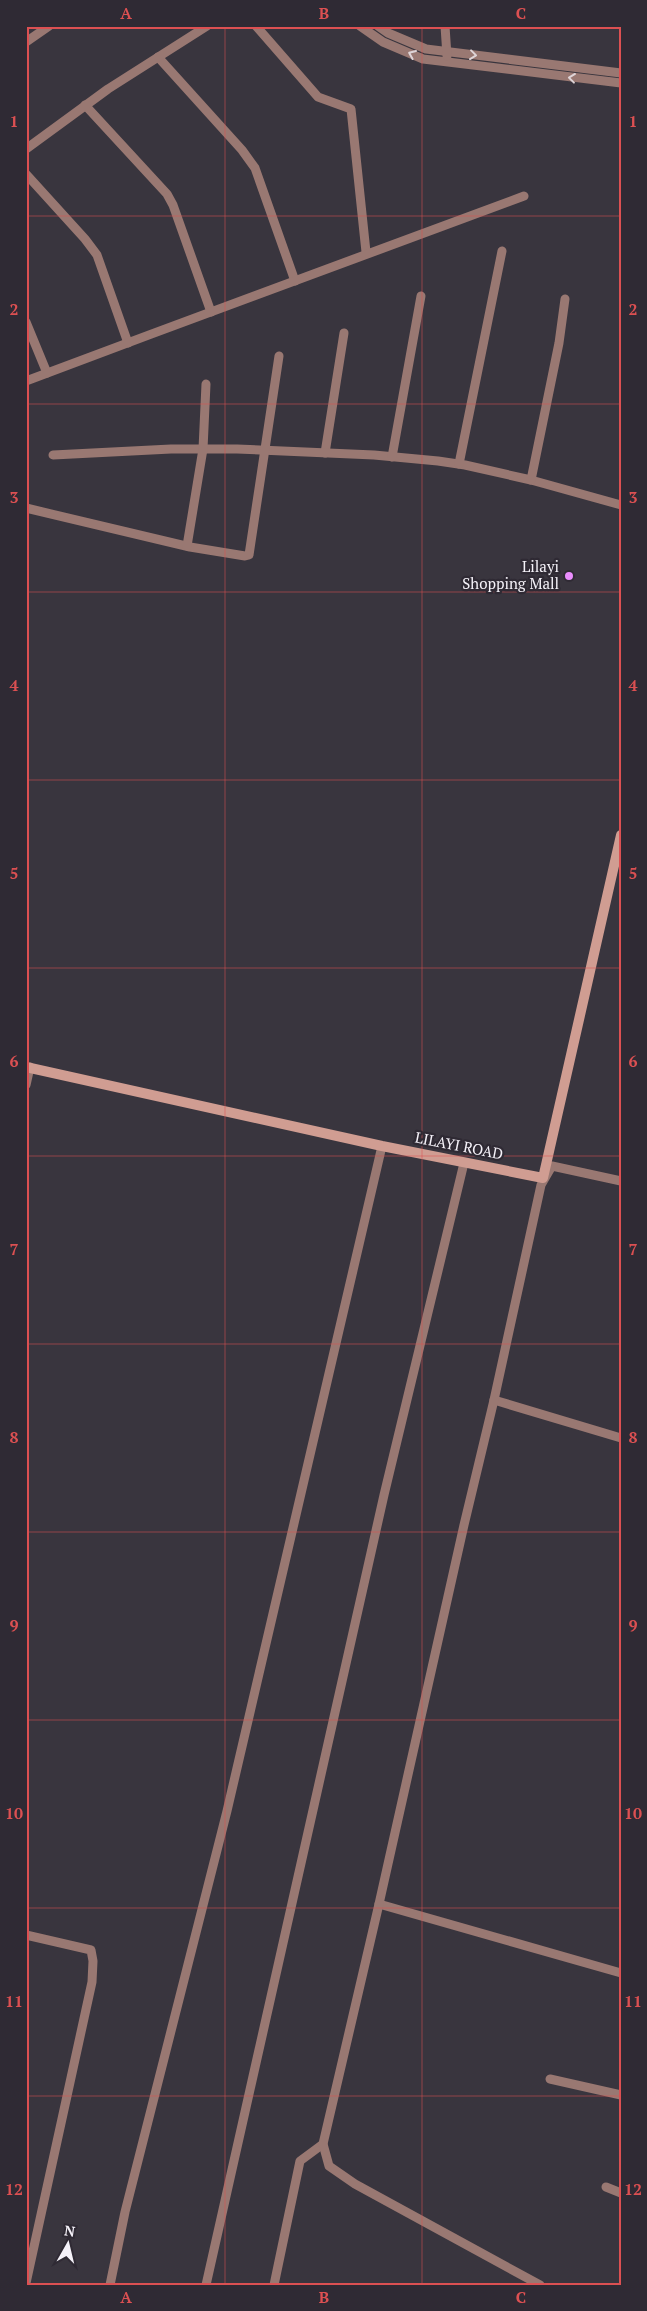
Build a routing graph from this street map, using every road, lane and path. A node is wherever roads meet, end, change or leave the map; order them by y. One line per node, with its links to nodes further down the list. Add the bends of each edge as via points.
1 (49, 26): 7 (street)
2 (207, 26): 9 (street)
3 (256, 26): 18 (street, via 318,98 351,109)
4 (360, 26): 10 (street, one-way to 4, via 423,59 383,42)
5 (378, 26): 8 (street, via 426,49)
6 (445, 26): 8 (street)
7 (26, 42)
8 (447, 52): 10 (street); 11 (street, one-way to 11)
9 (158, 57): 13 (street); 19 (street, via 255,168)
10 (448, 62): 12 (street, one-way to 10)
11 (621, 73)
12 (621, 83)
13 (85, 105): 14 (street); 22 (street, via 174,205)
14 (26, 149)
15 (26, 174): 25 (street, via 97,255)
16 (524, 196): 18 (street)
17 (502, 251): 35 (street)
18 (366, 252): 19 (street)
19 (295, 281): 22 (street)
20 (422, 296): 34 (street)
21 (566, 299): 36 (street)
22 (211, 312): 25 (street)
23 (26, 322): 27 (street)
24 (344, 333): 32 (street)
25 (128, 343): 27 (street)
26 (279, 356): 31 (street)
27 (47, 373): 28 (street)
28 (26, 381)
29 (206, 384): 30 (street)
30 (203, 449): 31 (street); 33 (street); 39 (street)
31 (265, 450): 32 (street); 39 (street, via 249,555)
32 (325, 453): 34 (street)
33 (53, 455)
34 (392, 457): 35 (street)
35 (459, 464): 36 (street)
36 (531, 480): 37 (street)
37 (621, 506)
38 (26, 508): 39 (street)
39 (187, 546)
40 (621, 835): 45 (street)
41 (28, 1067): 42 (street); 43 (street, LILAYI ROAD)
42 (26, 1085)
43 (382, 1146): 44 (street, LILAYI ROAD); 58 (street, via 232,1792)
44 (464, 1163): 45 (street, LILAYI ROAD); 59 (street, via 384,1495)
45 (543, 1178): 46 (street, via 552,1166); 47 (street)
46 (621, 1181)
47 (494, 1400): 48 (street); 49 (street)
48 (621, 1438)
49 (380, 1904): 51 (street); 54 (street)
50 (26, 1935): 57 (street, via 90,1950 93,1961 92,1982)
51 (621, 1973)
52 (550, 2079): 53 (street)
53 (621, 2096)
54 (323, 2144): 60 (street, via 300,2161); 61 (street, via 329,2166 356,2184)
55 (606, 2187): 56 (street)
56 (621, 2193)
57 (26, 2283)
58 (110, 2285)
59 (206, 2285)
60 (274, 2285)
61 (540, 2285)

